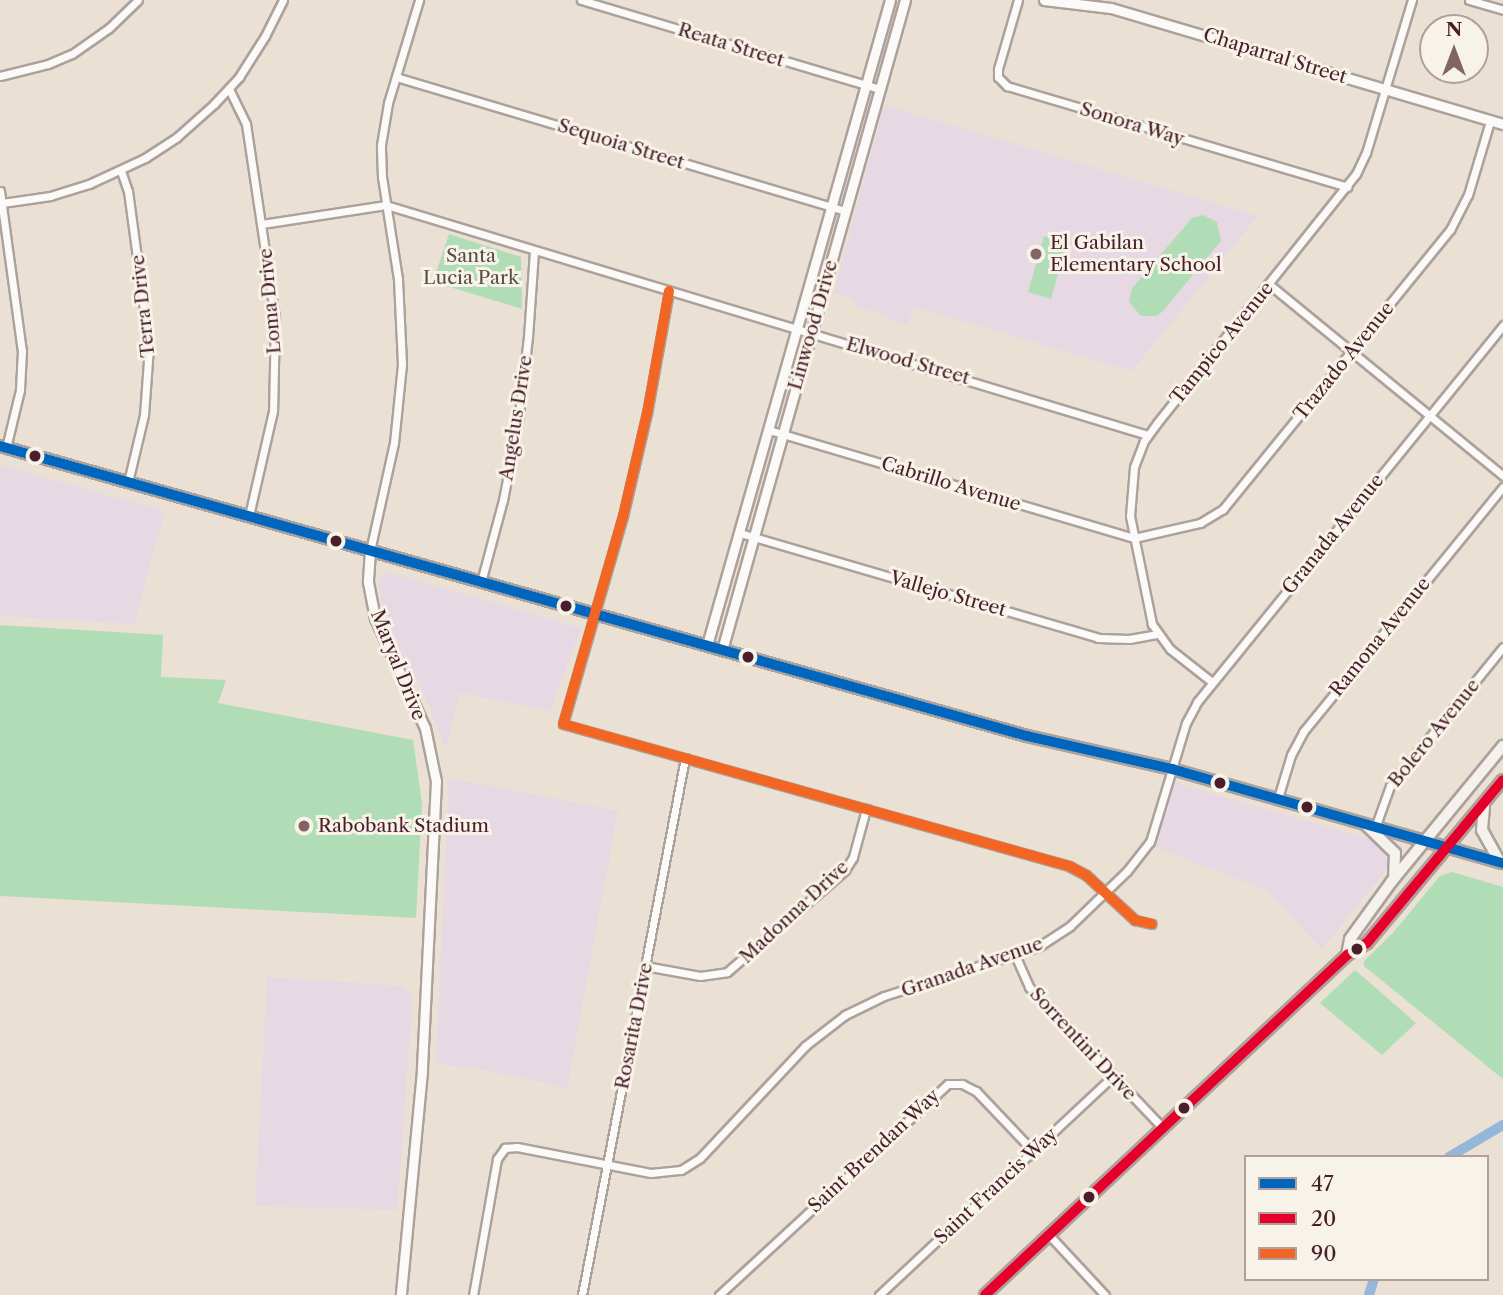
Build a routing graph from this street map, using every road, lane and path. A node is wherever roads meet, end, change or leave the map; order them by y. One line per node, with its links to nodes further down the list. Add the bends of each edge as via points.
1 (138, 0): 12 (street, via 72,54)
2 (283, 0): 15 (street)
3 (419, 0): 13 (street, Maryal Drive)
4 (581, 0): 14 (street, Reata Street)
5 (890, 0): 14 (street, Linwood Drive)
6 (905, 0): 16 (street, Linwood Drive)
7 (1018, 0): 21 (street, Sonora Way, via 998,69 998,77 1007,86)
8 (1044, 0): 17 (street, Chaparral Street, via 1111,8)
9 (1412, 0): 17 (street, Tampico Avenue)
10 (1469, 0): 11 (street)
11 (1503, 10)
12 (0, 76)
13 (396, 77): 24 (street, Maryal Drive, via 381,145); 25 (street, Sequoia Street)
14 (866, 85): 16 (street, Reata Street); 25 (street, Linwood Drive)
15 (229, 89): 20 (street, via 177,137); 27 (street, Loma Drive, via 246,124)
16 (880, 89): 26 (street, Linwood Drive)
17 (1386, 89): 18 (street, Chaparral Street); 21 (street, Tampico Avenue, via 1366,153)
18 (1490, 121): 19 (street, Chaparral Street); 34 (street, Trazado Avenue, via 1457,219)
19 (1503, 124)
20 (121, 171): 23 (street, via 70,191); 41 (street, Terra Drive, via 128,191 149,347 144,415)
21 (1347, 187): 29 (street, Tampico Avenue)
22 (0, 191): 23 (street)
23 (2, 203): 39 (street, via 22,351 20,390)
24 (386, 205): 27 (street, Elwood Street); 28 (street, Elwood Street); 47 (street, Maryal Drive, via 398,279 401,386 391,460)
25 (832, 207): 26 (street, Sequoia Street); 32 (street, Linwood Drive)
26 (845, 211): 33 (street, Linwood Drive)
27 (262, 224): 43 (street, Loma Drive, via 275,319 275,379 268,442)
28 (534, 251): 30 (street, Elwood Street); 48 (street, Angelus Drive, via 518,423)
29 (1270, 285): 34 (street); 38 (street, Tampico Avenue)
30 (669, 291): 32 (street, Elwood Street); 49 (street, via 647,413)
31 (1503, 325): 35 (street, Granada Avenue)
32 (797, 329): 33 (street, Elwood Street); 36 (street, Linwood Drive)
33 (811, 333): 37 (street, Linwood Drive); 38 (street, Elwood Street)
34 (1350, 353): 35 (street); 46 (street, Trazado Avenue, via 1223,509 1191,527)
35 (1429, 416): 40 (street); 54 (street, Granada Avenue)
36 (769, 430): 37 (street, Cabrillo Avenue); 44 (street, Linwood Drive)
37 (782, 434): 45 (street, Linwood Drive); 46 (street, Cabrillo Avenue)
38 (1148, 435): 46 (street, Tampico Avenue, via 1131,480)
39 (3, 447): 41 (main road)
40 (1503, 477)
41 (128, 482): 43 (main road)
42 (1503, 486): 59 (street, Ramona Avenue, via 1303,733)
43 (249, 516): 47 (main road)
44 (740, 533): 45 (street, Vallejo Street); 51 (street, Linwood Drive)
45 (753, 537): 50 (street, Vallejo Street, via 1098,638); 53 (street, Linwood Drive)
46 (1134, 538): 50 (street, Tampico Avenue)
47 (370, 551): 48 (main road); 78 (street, Maryal Drive, via 368,582 375,618 425,728 436,781 423,1058)
48 (481, 582): 49 (main road)
49 (595, 614): 51 (main road); 56 (street, via 563,724)
50 (1157, 634): 54 (street, Tampico Avenue)
51 (707, 645): 53 (main road)
52 (1503, 647): 63 (street, Bolero Avenue, via 1390,786)
53 (722, 650): 57 (main road, via 1027,736)
54 (1212, 682): 57 (street, Granada Avenue, via 1189,716)
55 (1503, 746): 64 (main road)
56 (685, 758): 61 (street); 72 (street, Rosarita Drive)
57 (1172, 769): 59 (main road); 68 (street, Granada Avenue, via 1150,842)
58 (1503, 780): 60 (main road)
59 (1278, 798): 62 (main road)
60 (1485, 802): 65 (main road); 66 (main road, via 1482,830)
61 (866, 809): 68 (street, via 1069,866); 72 (street, Madonna Drive, via 855,852 845,870 732,969 705,976)
62 (1361, 821): 63 (main road); 67 (main road, via 1395,852)
63 (1376, 825): 64 (main road)
64 (1427, 840): 65 (main road); 67 (main road)
65 (1447, 846): 66 (main road); 71 (main road, via 1374,936)
66 (1502, 862)
67 (1392, 881): 71 (main road, via 1350,939)
68 (1104, 893): 69 (street, via 1135,919); 70 (street, Granada Avenue, via 1058,936)
69 (1152, 924)
70 (1015, 955): 73 (street, Sorrentini Drive, via 1026,983); 76 (street, Granada Avenue, via 884,996 845,1015 805,1046 705,1153 685,1168 657,1174)
71 (1347, 955): 74 (main road)
72 (645, 966): 76 (street, Rosarita Drive)
73 (1112, 1077): 74 (street, Sorrentini Drive); 75 (street, Saint Francis Way)
74 (1161, 1126): 77 (main road)
75 (1033, 1151): 81 (street, Saint Brendan Way, via 971,1087 943,1086); 82 (street, Saint Francis Way)
76 (608, 1165): 79 (street, Granada Avenue, via 517,1147 503,1150 497,1159); 80 (street, Rosarita Drive)
77 (1049, 1234): 83 (main road); 84 (street)
78 (401, 1295)
79 (473, 1295)
80 (583, 1295)
81 (719, 1295)
82 (879, 1295)
83 (985, 1295)
84 (1105, 1295)

